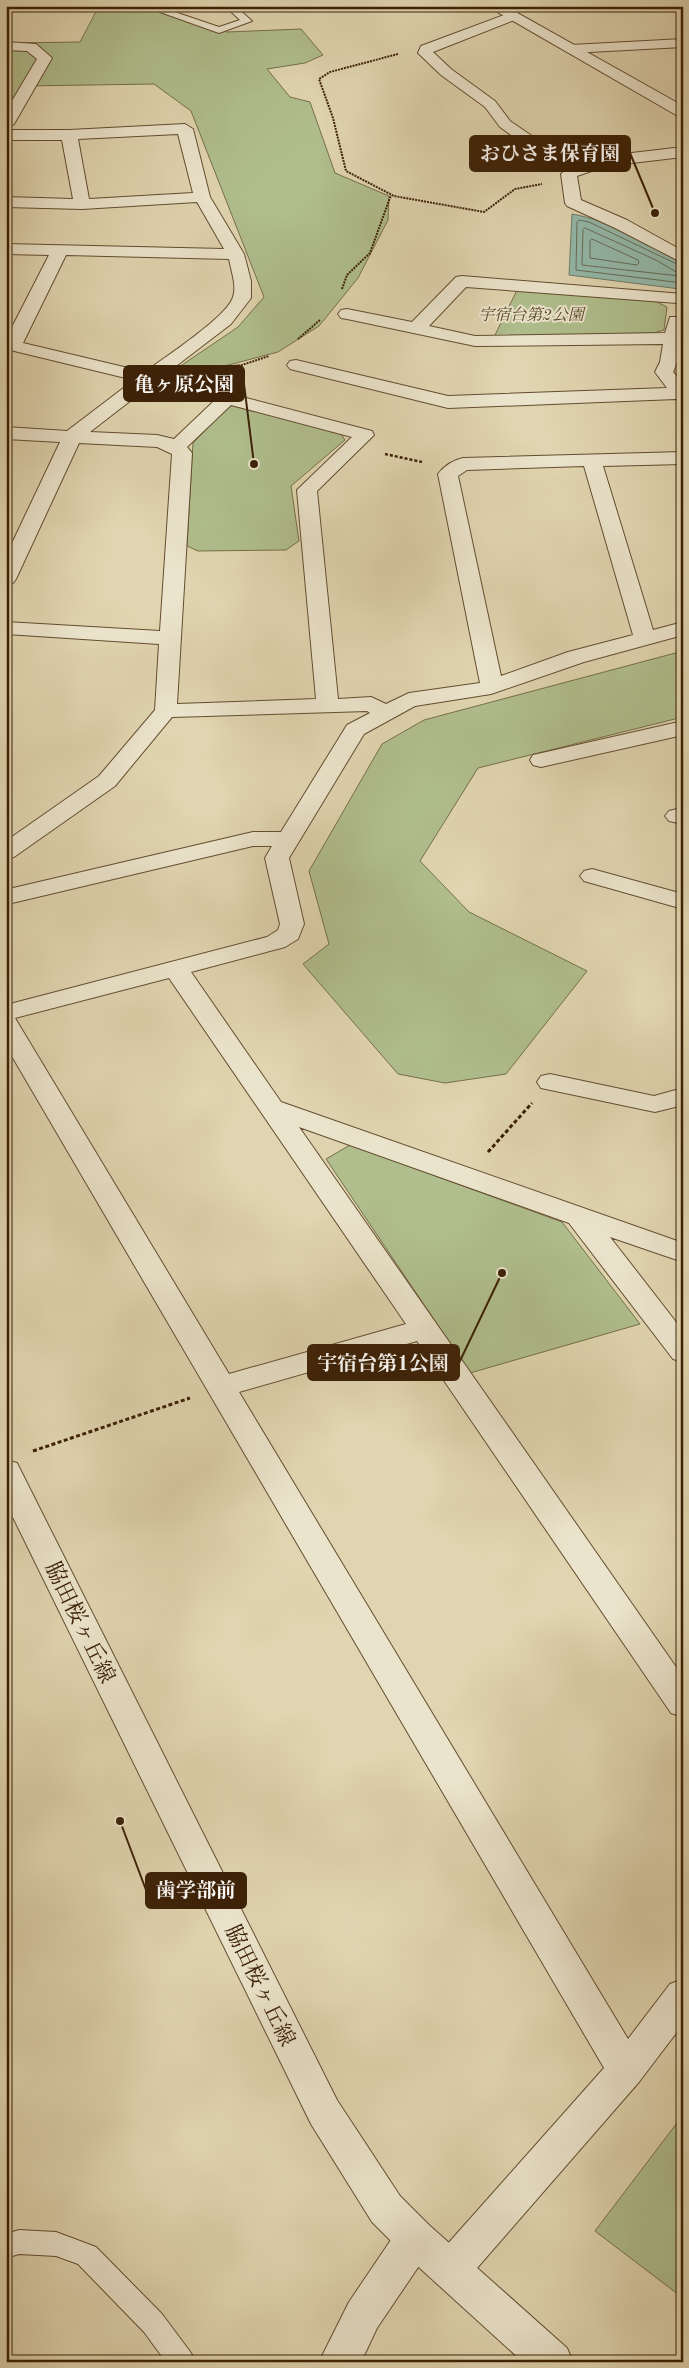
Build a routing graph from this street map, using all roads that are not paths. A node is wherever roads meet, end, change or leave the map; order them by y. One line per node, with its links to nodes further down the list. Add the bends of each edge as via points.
1 (148, 6): 3 (lane, via 219,30 247,21)
2 (494, 6): 4 (street)
3 (230, 7)
4 (512, 16): 7 (street); 13 (street, via 426,49 425,53 490,104 505,124 545,152)
5 (683, 43): 7 (street)
6 (6, 46): 9 (street, via 31,47 45,58)
7 (572, 49): 8 (street)
8 (683, 114)
9 (6, 124)
10 (6, 135): 11 (street)
11 (69, 135): 14 (street, via 185,129); 16 (street)
12 (683, 152): 13 (street)
13 (582, 167): 20 (street, via 569,174 573,202)
14 (202, 197): 16 (street); 19 (street)
15 (6, 202): 16 (street)
16 (82, 204)
17 (6, 249): 18 (street)
18 (60, 250): 19 (street); 25 (street)
19 (236, 254): 27 (street, via 242,298 225,320)
20 (683, 258)
21 (680, 294): 23 (street, via 462,281); 24 (street)
22 (348, 314): 23 (street)
23 (416, 329): 24 (street, via 475,342)
24 (674, 338): 28 (street, via 664,372)
25 (10, 344): 27 (street)
26 (296, 366): 28 (street, via 448,402)
27 (149, 378): 29 (street); 31 (street)
28 (682, 394)
29 (227, 399): 32 (street); 41 (street, via 365,435 307,490)
30 (6, 433): 31 (street)
31 (72, 436): 32 (street, via 157,441); 35 (street)
32 (177, 446): 38 (street, via 182,453)
33 (683, 458): 34 (street)
34 (592, 460): 39 (street); 40 (street, via 463,464 448,474)
35 (6, 579)
36 (6, 628): 38 (street)
37 (683, 628): 39 (street)
38 (170, 638): 42 (street)
39 (645, 639): 40 (street, via 576,657)
40 (492, 686): 43 (street, via 409,700)
41 (328, 706): 42 (street); 43 (street, via 372,704)
42 (166, 711): 47 (street, via 106,781)
43 (387, 713): 46 (street, via 355,730)
44 (683, 728): 45 (street)
45 (541, 760)
46 (290, 839): 49 (street, via 253,839 12,896); 51 (street, via 277,858 292,924 289,934 276,942)
47 (6, 852)
48 (592, 876): 50 (street)
49 (6, 894)
50 (683, 902)
51 (176, 969): 52 (street); 56 (street)
52 (6, 1013)
53 (6, 1024): 61 (street)
54 (550, 1082): 55 (street, via 655,1104)
55 (683, 1096)
56 (272, 1108): 57 (street); 59 (street)
57 (578, 1215): 58 (street); 60 (street)
58 (683, 1253)
59 (423, 1329): 61 (street); 63 (street)
60 (683, 1352)
61 (220, 1388): 65 (street)
62 (15, 1462): 66 (street, 脇田桜ヶ丘線, via 324,2112 386,2209)
63 (683, 1704)
64 (683, 1995): 65 (street)
65 (626, 2070): 68 (street)
66 (415, 2238): 68 (street, 脇田桜ヶ丘線); 70 (street, via 363,2315)
67 (6, 2246): 69 (lane, via 20,2242 56,2244 87,2255 153,2323)
68 (450, 2270): 71 (street, 脇田桜ヶ丘線)
69 (182, 2362)
70 (339, 2362)
71 (553, 2362)

